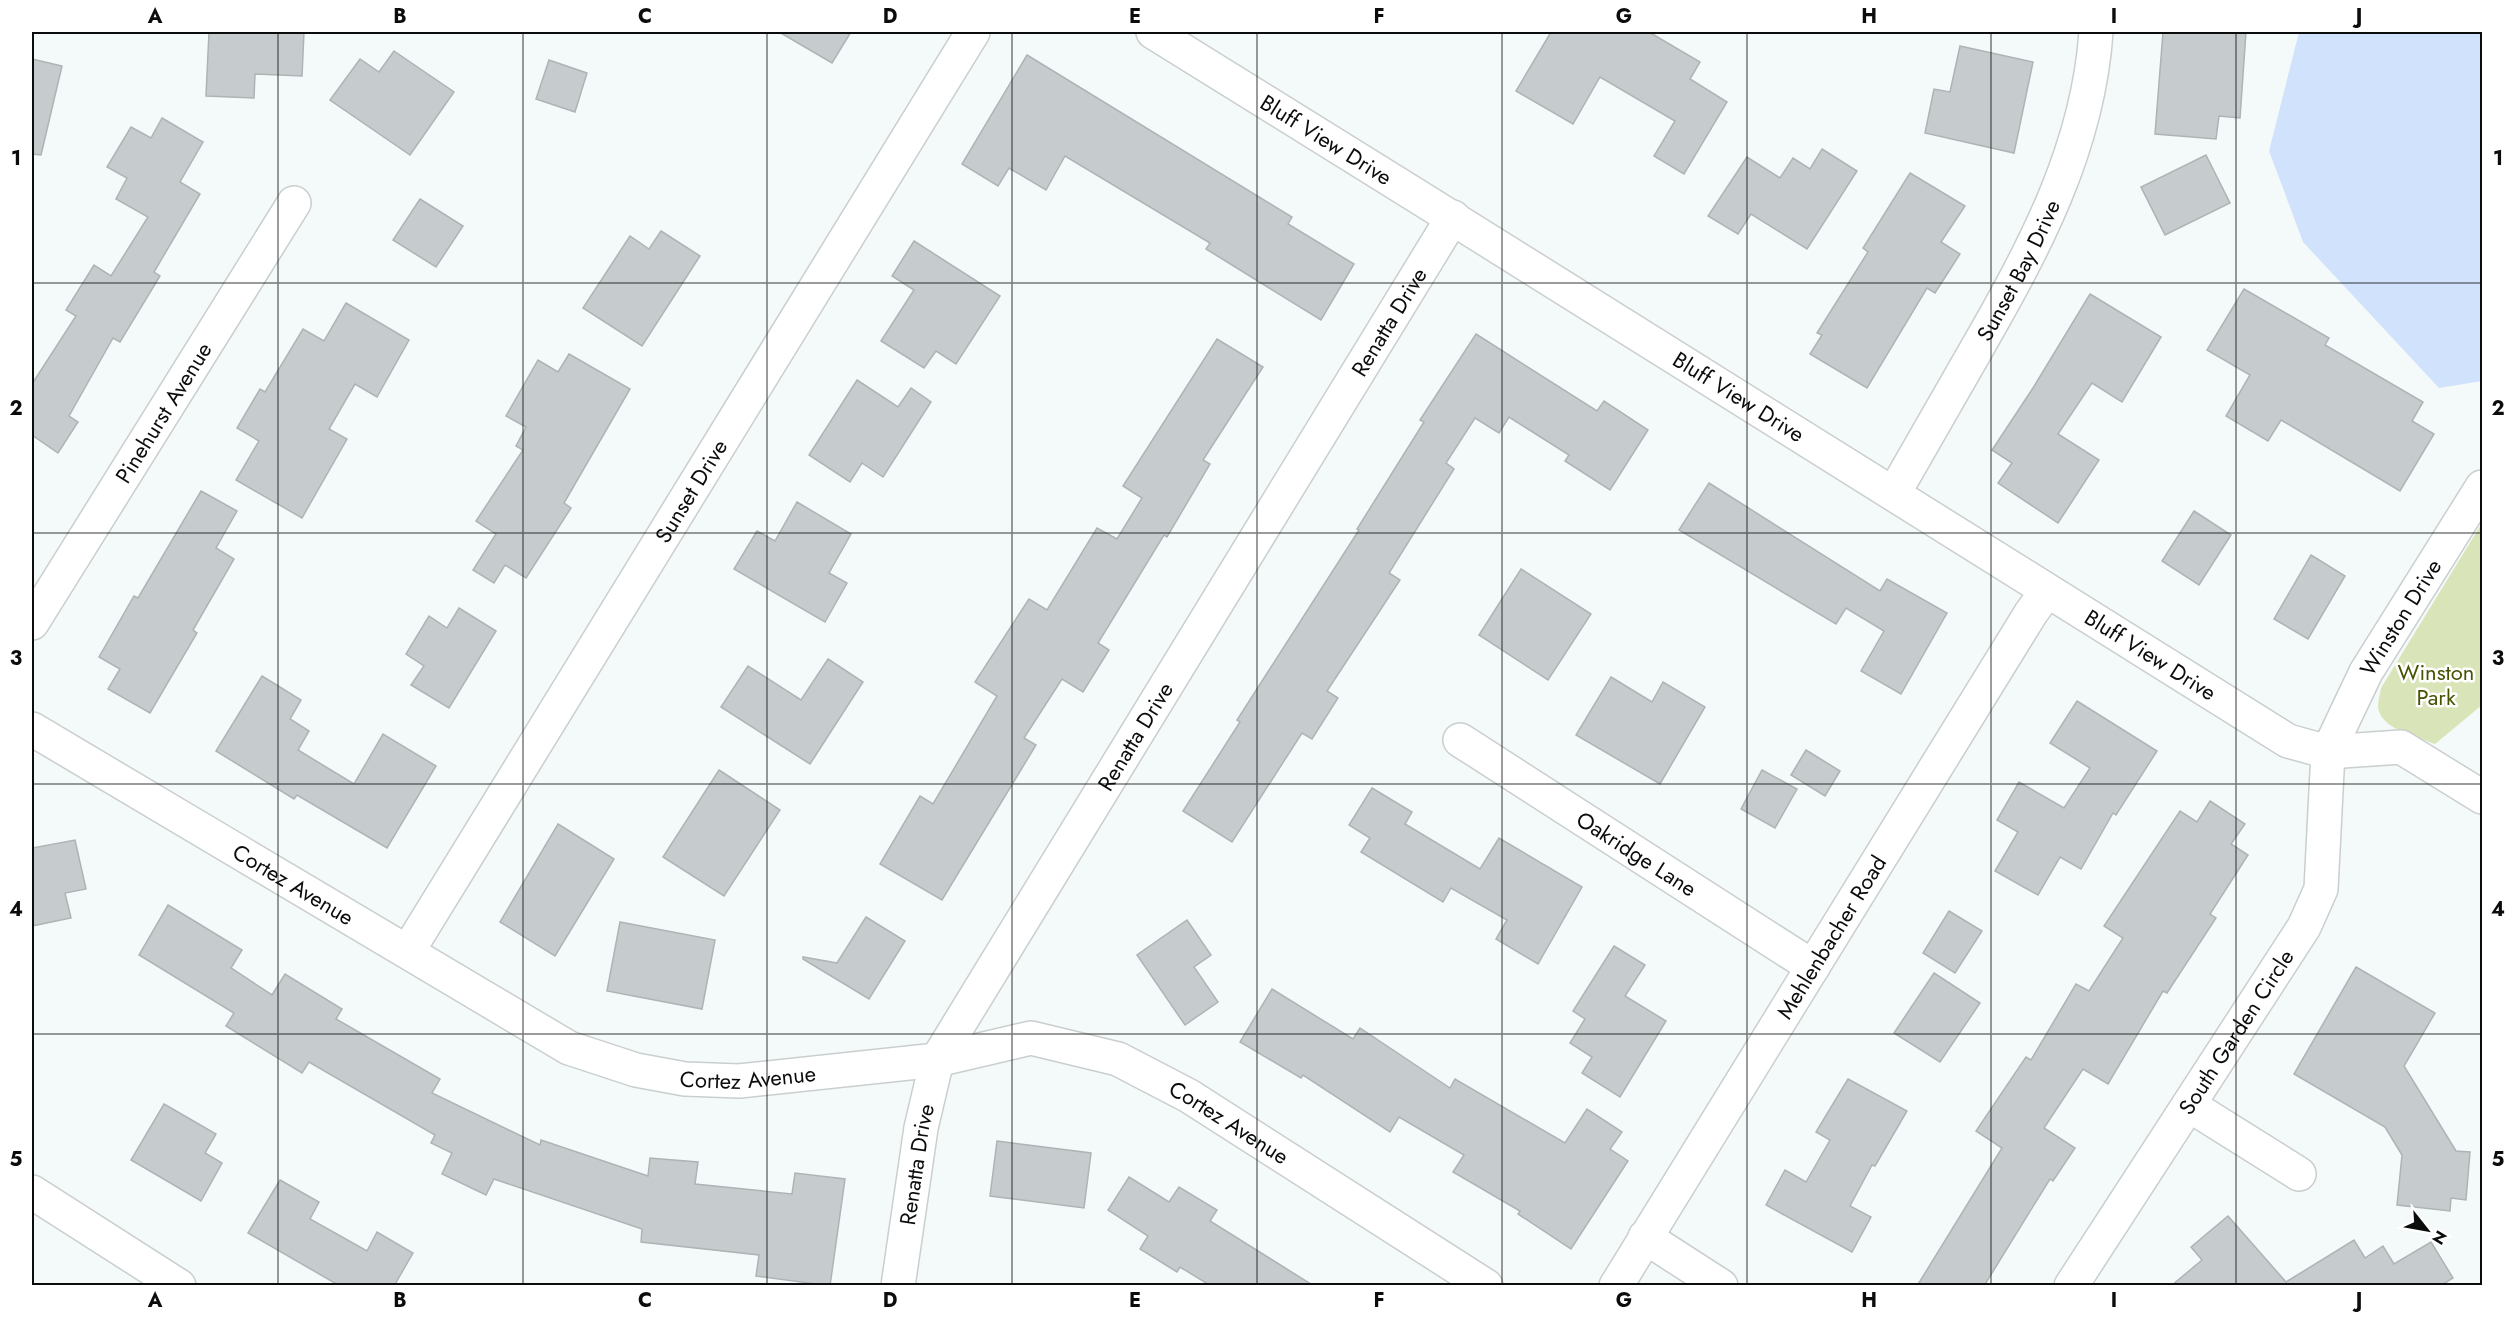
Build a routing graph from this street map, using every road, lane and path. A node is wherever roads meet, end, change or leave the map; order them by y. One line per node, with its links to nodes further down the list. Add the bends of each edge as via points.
1 (973, 32): 14 (street, Sunset Drive)
2 (1153, 32): 5 (street, Bluff View Drive)
3 (2096, 32): 7 (street, Sunset Bay Drive, via 2085,109 2054,202 2014,283)
4 (294, 203): 9 (street, Pinehurst Avenue)
5 (1453, 217): 7 (street, Bluff View Drive); 16 (street, Renatta Drive)
6 (2482, 487): 12 (street, Winston Drive, via 2366,672)
7 (1894, 493): 8 (street, Bluff View Drive)
8 (2047, 591): 12 (street, Bluff View Drive, via 2288,741); 15 (street, Mehlenbacher Road)
9 (32, 623)
10 (32, 729): 14 (street, Cortez Avenue)
11 (1460, 740): 15 (street, Oakridge Lane)
12 (2328, 752): 13 (street, Bluff View Drive, via 2401,747); 17 (street, South Garden Circle, via 2321,889 2304,927)
13 (2482, 797)
14 (408, 951): 16 (street, Cortez Avenue, via 569,1048 636,1070 685,1079 739,1081)
15 (1813, 967): 20 (street, Mehlenbacher Road)
16 (937, 1060): 22 (street, Renatta Drive, via 921,1128); 23 (street, Cortez Avenue, via 1031,1038 1118,1059 1190,1096)
17 (2189, 1105): 18 (street); 26 (street, South Garden Circle)
18 (2299, 1174)
19 (32, 1192): 21 (street)
20 (1645, 1237): 24 (street, Mehlenbacher Road); 25 (street)
21 (179, 1286)
22 (898, 1286)
23 (1486, 1286)
24 (1616, 1286)
25 (1721, 1286)
26 (2071, 1286)

